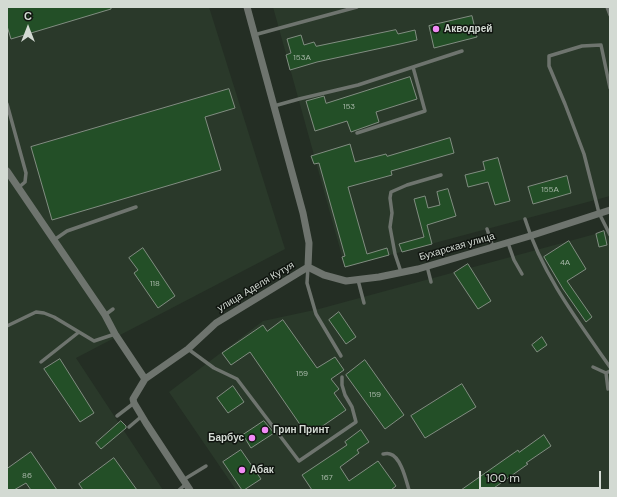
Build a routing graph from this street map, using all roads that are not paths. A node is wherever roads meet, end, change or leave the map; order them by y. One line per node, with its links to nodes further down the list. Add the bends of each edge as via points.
1 (247, 7): 5 (street, улица Аделя Кутуя)
2 (357, 7): 5 (lane)
3 (607, 7): 4 (lane)
4 (610, 15)
5 (254, 35): 10 (street, улица Аделя Кутуя)
6 (462, 51): 7 (lane)
7 (413, 67): 10 (lane, via 358,85); 11 (lane, via 425,112)
8 (610, 88): 17 (lane, via 601,45 582,46 549,56 549,66 584,154)
9 (7, 104): 14 (lane, via 26,173 25,182)
10 (274, 106): 26 (street, улица Аделя Кутуя, via 303,213 309,243)
11 (357, 133)
12 (7, 172): 14 (street)
13 (441, 175): 27 (lane, via 391,192 390,227)
14 (18, 188): 22 (street)
15 (136, 207): 22 (lane, via 67,231)
16 (610, 210): 17 (street, Бухарская улица)
17 (599, 213): 20 (lane); 21 (street, Бухарская улица)
18 (525, 219): 21 (lane)
19 (488, 229): 24 (lane)
20 (610, 235)
21 (530, 236): 23 (street, Бухарская улица); 41 (lane, via 562,298)
22 (54, 240): 33 (street)
23 (508, 242): 24 (street, Бухарская улица); 28 (lane)
24 (493, 247): 25 (street, Бухарская улица)
25 (427, 266): 27 (street, Бухарская улица); 30 (lane)
26 (308, 268): 29 (street, Бухарская улица, via 346,281); 37 (street, улица Аделя Кутуя, via 216,324); 38 (lane, via 307,283 316,314)
27 (401, 272): 29 (street, Бухарская улица)
28 (522, 274)
29 (358, 280): 31 (lane)
30 (431, 282)
31 (364, 303)
32 (113, 308): 33 (lane)
33 (105, 315): 36 (street)
34 (7, 326): 35 (lane, via 36,312 54,317)
35 (79, 332): 36 (lane, via 94,341); 39 (lane)
36 (115, 334): 45 (street)
37 (188, 349): 44 (lane, via 214,368 237,378 299,461 356,422 342,385); 45 (street, улица Аделя Кутуя)
38 (341, 356)
39 (41, 362)
40 (593, 367): 43 (lane)
41 (610, 367)
42 (610, 371): 43 (lane)
43 (606, 373): 46 (lane)
44 (342, 377)
45 (145, 379): 47 (street, улица Аделя Кутуя, via 133,398)
46 (608, 389)
47 (134, 403): 48 (lane); 49 (street)
48 (117, 416)
49 (142, 416): 50 (lane); 53 (street)
50 (129, 427)
51 (383, 454): 55 (lane, via 390,454 396,458 406,477)
52 (206, 466): 53 (lane)
53 (187, 485): 54 (lane)
54 (179, 490)
55 (409, 490)

